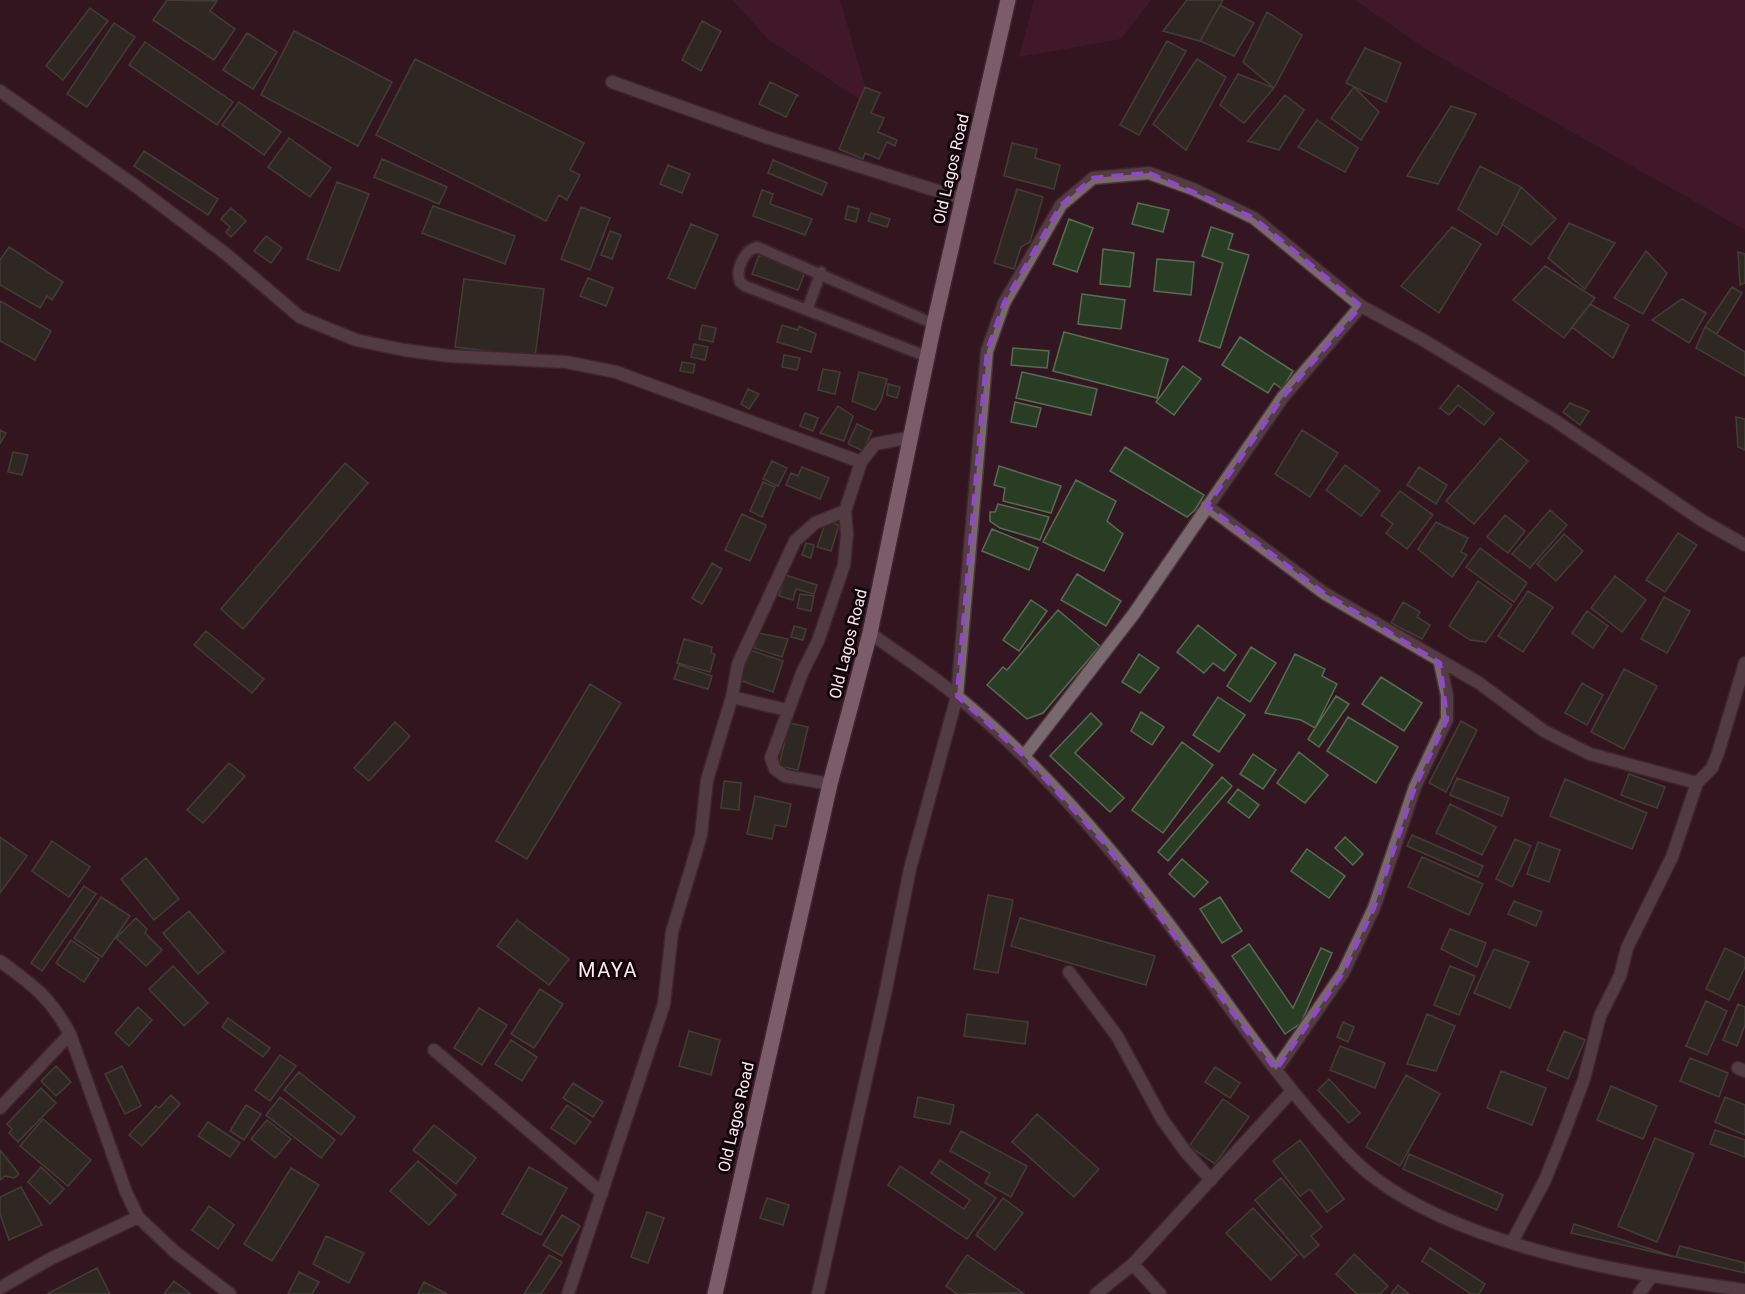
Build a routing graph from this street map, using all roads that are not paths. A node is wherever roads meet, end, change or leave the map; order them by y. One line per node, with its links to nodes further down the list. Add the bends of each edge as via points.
1 (1008, 0): 4 (main road, Old Lagos Road)
2 (612, 82): 4 (street, via 766,137)
3 (0, 91): 11 (street, via 226,254 300,317 356,339 405,350 566,362 616,372)
4 (963, 199): 8 (main road, Old Lagos Road)
5 (821, 272): 7 (lane); 7 (lane, via 758,247 745,255 738,272 745,286); 8 (lane)
6 (1361, 306): 12 (street, via 1283,397); 14 (street, via 1554,420); 18 (street, via 1254,218 1149,173 1093,178 1061,206 1004,303 987,351)
7 (807, 310): 9 (lane)
8 (934, 324): 9 (main road, Old Lagos Road)
9 (928, 357): 10 (main road, Old Lagos Road)
10 (912, 437): 11 (street, via 875,444); 15 (main road, Old Lagos Road)
11 (861, 462): 13 (street)
12 (1207, 506): 16 (street, via 1324,593); 21 (street, via 1133,615)
13 (845, 511): 19 (street, via 815,523 795,541 738,664); 20 (street, via 848,534 844,565 818,641)
14 (1745, 545)
15 (870, 633): 18 (street); 23 (main road, Old Lagos Road)
16 (1440, 663): 22 (street, via 1479,683 1544,731 1590,754); 28 (street, via 1447,694 1447,719 1415,787 1374,908 1343,973)
17 (1745, 663): 22 (street, via 1712,768)
18 (957, 696): 21 (street); 42 (street, via 910,869)
19 (732, 697): 20 (street); 32 (street, via 707,780 701,835 672,932 664,1004)
20 (787, 710): 23 (street, via 771,758 775,769 785,776)
21 (1024, 756): 28 (street, via 1104,843 1167,921)
22 (1697, 783): 34 (street, via 1672,857 1627,948 1620,976 1600,1017 1584,1079 1545,1180)
23 (830, 784): 41 (main road, Old Lagos Road)
24 (0, 961): 26 (street, via 46,996)
25 (1069, 972): 31 (street, via 1117,1036 1162,1119)
26 (70, 1034): 30 (street); 33 (street)
27 (434, 1050): 32 (street)
28 (1276, 1070): 29 (street)
29 (1292, 1092): 31 (street); 34 (street, via 1344,1151 1377,1180 1432,1213)
30 (0, 1108)
31 (1211, 1180): 35 (street)
32 (602, 1193): 40 (street)
33 (138, 1217): 37 (street); 39 (street, via 175,1252)
34 (1512, 1242): 36 (street)
35 (1133, 1264): 43 (street); 44 (street)
36 (1651, 1277): 38 (street); 45 (street)
37 (0, 1288)
38 (1745, 1290)
39 (230, 1294)
40 (568, 1294)
41 (715, 1294)
42 (818, 1294)
43 (1096, 1294)
44 (1160, 1294)
45 (1639, 1294)

